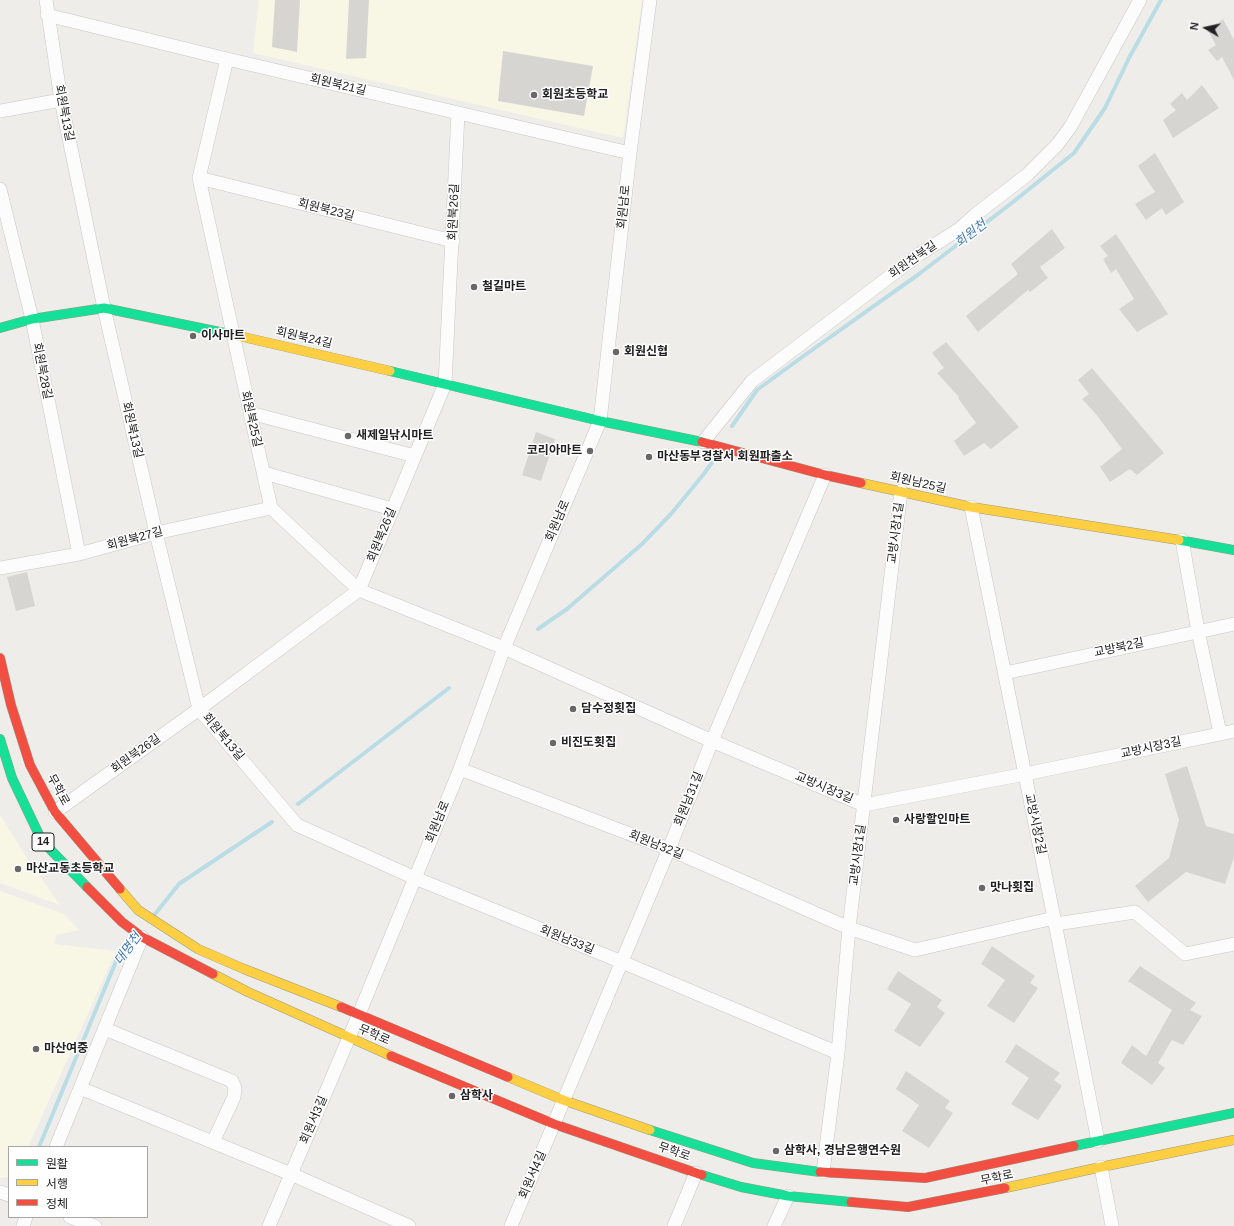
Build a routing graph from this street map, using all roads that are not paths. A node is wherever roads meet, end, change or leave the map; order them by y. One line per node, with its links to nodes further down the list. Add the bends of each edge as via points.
1 (46, 0): 4 (street, 회원북13길)
2 (650, 0): 9 (street, 회원남로)
3 (1140, 0): 20 (street, 회원천북길, via 1057,145 1026,175 958,230 918,255 752,381)
4 (47, 15): 5 (street, 회원북21길); 6 (street, 회원북13길)
5 (227, 59): 8 (street, 회원북21길); 10 (street, 회원북25길)
6 (61, 100): 7 (street); 13 (street, 회원북13길)
7 (0, 111)
8 (458, 113): 9 (street, 회원북21길); 12 (street, 회원북26길)
9 (630, 153): 19 (street, 회원남로)
10 (199, 178): 12 (street, 회원북23길); 16 (street, 회원북25길)
11 (0, 189): 14 (street, 회원북28길)
12 (453, 241): 17 (street, 회원북26길)
13 (104, 308): 14 (main road, 회원북24길); 16 (main road, 회원북24길); 28 (street, 회원북13길)
14 (32, 319): 15 (main road, 회원북24길); 31 (street, 회원북28길)
15 (0, 328)
16 (232, 334): 17 (main road, 회원북24길); 18 (street, 회원북25길)
17 (446, 384): 19 (main road, 회원북24길); 21 (street, 회원북26길)
18 (250, 413): 21 (street); 22 (street, 회원북25길)
19 (600, 421): 20 (main road, 회원남25길); 36 (street, 회원남로)
20 (703, 442): 23 (main road, 회원남25길)
21 (415, 456): 27 (street, 회원북26길)
22 (264, 473): 25 (street, 회원북25길); 27 (street)
23 (825, 475): 24 (main road, 회원남25길); 43 (street, 회원남31길)
24 (901, 491): 26 (main road, 회원남25길); 46 (street, 교방시장1길)
25 (271, 508): 28 (street, 회원북27길); 33 (street)
26 (971, 508): 29 (main road, 회원남25길); 38 (street, 교방시장2길)
27 (392, 509): 33 (street, 회원북26길)
28 (156, 533): 31 (street, 회원북27길); 39 (street, 회원북13길)
29 (1182, 540): 30 (main road, 회원남25길); 35 (street)
30 (1234, 550)
31 (79, 554): 32 (street, 회원북27길)
32 (0, 568)
33 (359, 590): 36 (street); 39 (street, 회원북26길)
34 (1234, 624): 35 (street, 교방북2길)
35 (1198, 631): 38 (street, 교방북2길); 41 (street)
36 (504, 648): 43 (street, 교방시장3길); 44 (street, 회원남로)
37 (0, 658): 47 (main road, 무학로, via 11,705 30,765)
38 (1005, 673): 45 (street, 교방시장2길)
39 (198, 709): 47 (street, 회원북26길); 48 (street, 회원북13길)
40 (1234, 730): 41 (street, 교방시장3길)
41 (1220, 733): 45 (street, 교방시장3길)
42 (0, 739): 53 (main road, 14, via 12,778 42,841 122,922)
43 (712, 741): 46 (street, 교방시장3길); 49 (street, 회원남31길)
44 (460, 769): 49 (street, 회원남32길); 50 (street, 회원남로)
45 (1025, 774): 46 (street, 교방시장3길); 51 (street, 교방시장2길)
46 (864, 805): 52 (street, 교방시장1길)
47 (55, 812): 56 (main road, 무학로, via 138,910 153,921 198,949)
48 (297, 825): 50 (street, 회원남33길)
49 (669, 849): 52 (street, 회원남32길); 55 (street, 회원남31길)
50 (415, 878): 55 (street, 회원남33길); 56 (street, 회원남로)
51 (1055, 921): 52 (street, 회원남32길, via 915,950); 54 (street, 회원남32길, via 1135,912 1185,954); 65 (street, 교방시장2길)
52 (849, 928): 59 (street, 교방시장1길)
53 (142, 937): 57 (street); 58 (main road, 무학로, via 248,992)
54 (1234, 944)
55 (622, 962): 59 (street, 회원남33길); 61 (street, 회원남31길)
56 (359, 1014): 58 (street, 회원서3길); 61 (main road, 무학로)
57 (104, 1028): 60 (street); 66 (street, via 232,1081 235,1088 234,1097)
58 (350, 1038): 63 (main road, 무학로); 71 (street, 회원서3길)
59 (838, 1053): 69 (street, 교방시장1길)
60 (80, 1088): 66 (street); 67 (street)
61 (563, 1100): 63 (street, 회원남31길); 69 (main road, 무학로, via 671,1138 753,1163)
62 (1234, 1113): 65 (main road, 무학로)
63 (554, 1124): 70 (main road, 무학로); 77 (street, 회원서4길)
64 (1234, 1140): 68 (main road, 무학로)
65 (1098, 1141): 69 (main road, 무학로, via 925,1178)
66 (213, 1142): 71 (street)
67 (56, 1146)
68 (1101, 1167): 72 (main road, 무학로, via 908,1207); 80 (street)
69 (823, 1172)
70 (696, 1173): 72 (main road, 무학로, via 741,1187); 78 (street)
71 (291, 1174): 75 (street, 회원서3길); 76 (street)
72 (788, 1196): 79 (street)
73 (73, 1218): 74 (street)
74 (95, 1226)
75 (269, 1226)
76 (409, 1226)
77 (511, 1226)
78 (674, 1226)
79 (774, 1226)
80 (1112, 1226)

